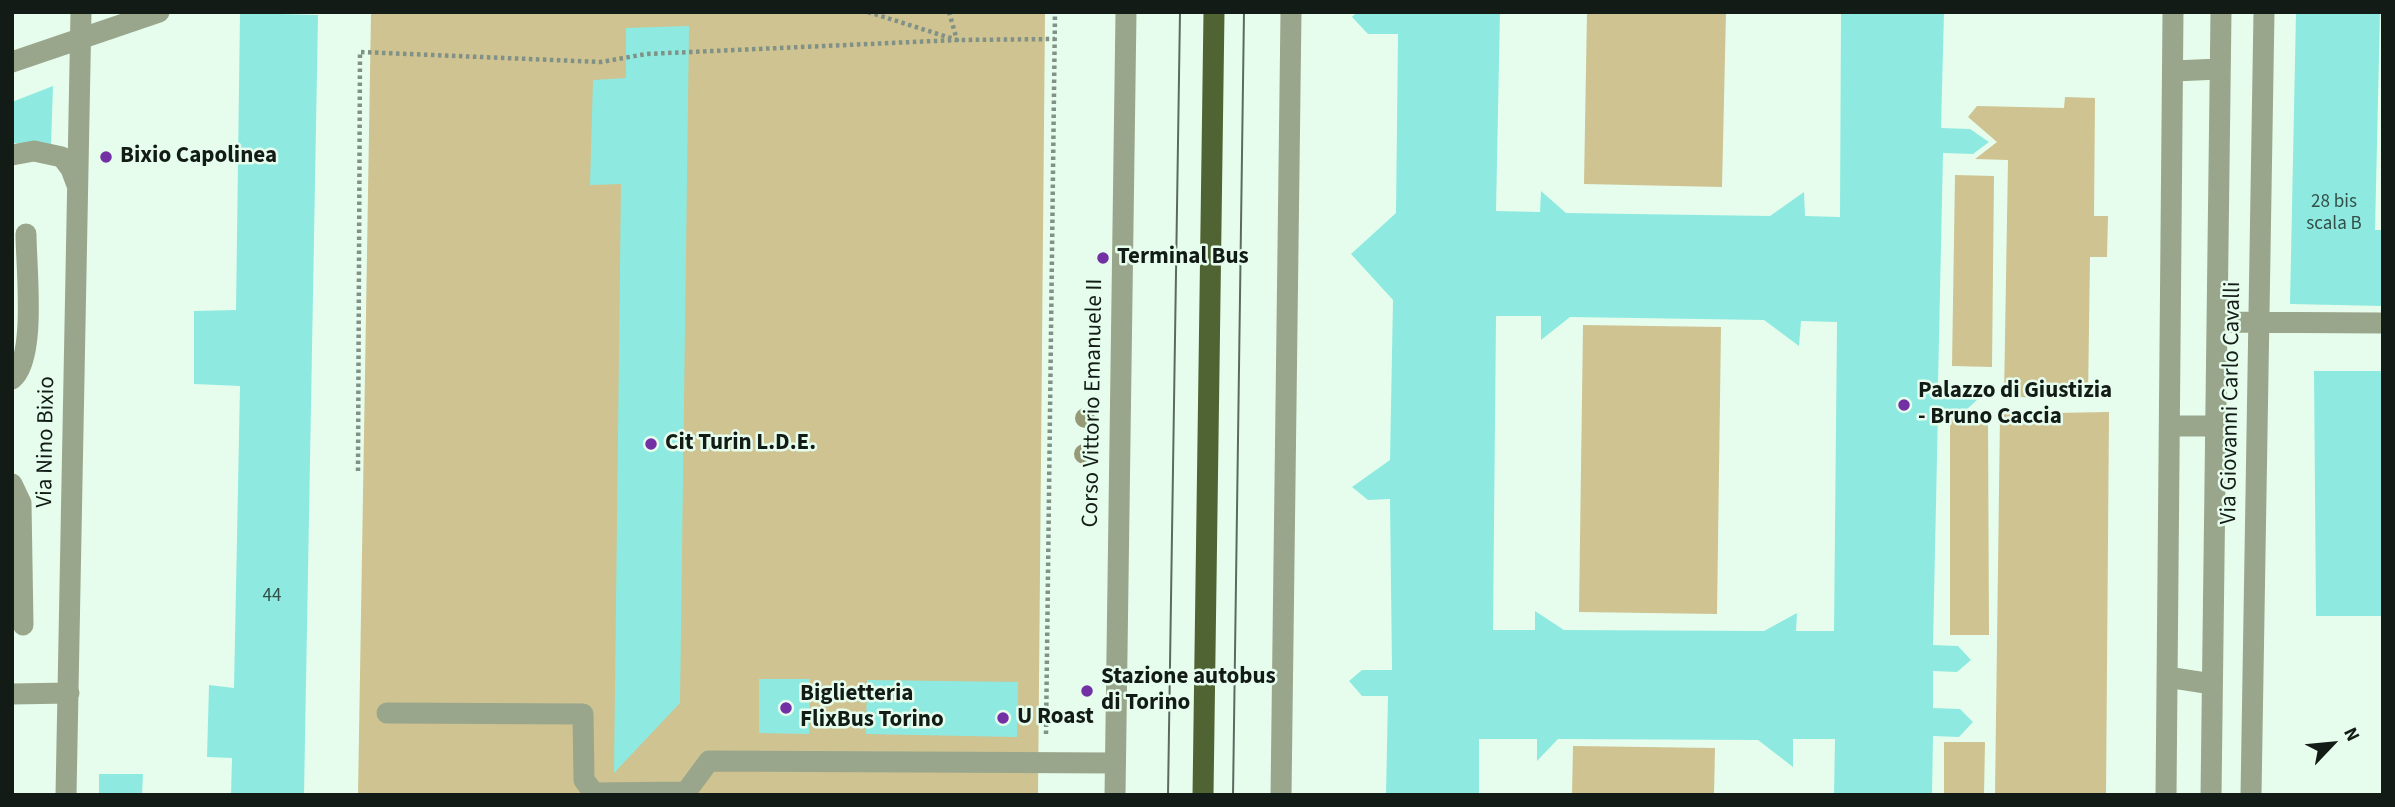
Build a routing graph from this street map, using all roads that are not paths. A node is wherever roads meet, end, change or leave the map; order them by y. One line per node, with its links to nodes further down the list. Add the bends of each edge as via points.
1 (81, 12): 9 (street, Via Nino Bixio)
2 (159, 12): 9 (street)
3 (1126, 12): 29 (street, Corso Vittorio Emanuele II)
4 (1214, 12): 32 (main road)
5 (1291, 12): 33 (street)
6 (2173, 12): 12 (street)
7 (2221, 12): 11 (street, Via Giovanni Carlo Cavalli)
8 (2264, 12): 16 (street, Via Giovanni Carlo Cavalli)
9 (81, 39): 10 (street); 14 (street, Via Nino Bixio)
10 (12, 62)
11 (2220, 69): 12 (street); 17 (street, Via Giovanni Carlo Cavalli)
12 (2173, 71): 20 (street)
13 (12, 155): 14 (street, Via Nino Bixio, via 34,151 61,157 71,169)
14 (78, 191): 26 (street, Via Nino Bixio)
15 (26, 234): 19 (street, via 27,352 20,372)
16 (2260, 320): 17 (street); 18 (street); 36 (street, Via Giovanni Carlo Cavalli)
17 (2217, 322): 21 (street, Via Giovanni Carlo Cavalli)
18 (2383, 323)
19 (12, 379)
20 (2170, 426): 21 (street); 24 (street)
21 (2216, 426): 25 (street, Via Giovanni Carlo Cavalli)
22 (12, 484): 23 (street, via 21,502)
23 (23, 625)
24 (2167, 677): 25 (street); 34 (street)
25 (2212, 684): 35 (street, Via Giovanni Carlo Cavalli)
26 (69, 693): 27 (street); 30 (street, Via Nino Bixio)
27 (12, 694)
28 (387, 713): 29 (street, via 583,714 584,780 594,793 686,792 709,761)
29 (1115, 763): 31 (street, Corso Vittorio Emanuele II)
30 (66, 795)
31 (1115, 795)
32 (1203, 795)
33 (1282, 795)
34 (2166, 795)
35 (2211, 795)
36 (2252, 795)

